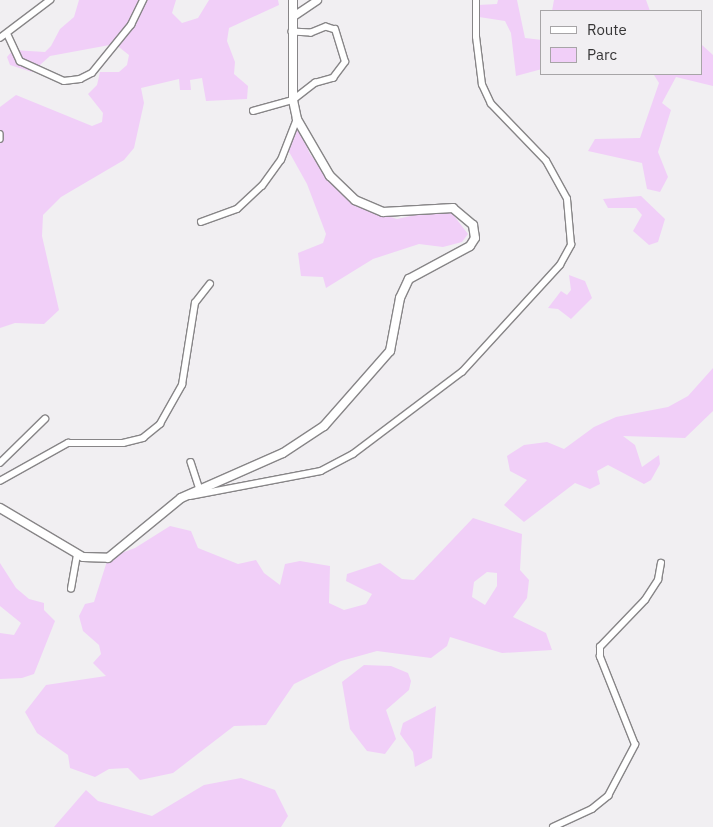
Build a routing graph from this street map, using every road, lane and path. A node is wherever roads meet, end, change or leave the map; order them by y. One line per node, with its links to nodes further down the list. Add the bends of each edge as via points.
1 (50, 0): 8 (street)
2 (143, 0): 8 (street, via 132,25 92,73 80,79 64,81 20,61)
3 (293, 0): 6 (main road)
4 (317, 0): 6 (street)
5 (476, 0): 22 (street, via 476,37 482,85 491,104 546,161 567,199 571,245 560,265 462,372 353,454 321,471)
6 (293, 16): 7 (main road)
7 (292, 32): 10 (main road); 10 (street, via 311,34 326,27 336,30 345,52 345,62 334,78 315,83)
8 (8, 35): 9 (street)
9 (0, 38)
10 (293, 100): 11 (street); 12 (main road)
11 (254, 111)
12 (297, 119): 15 (street, via 281,160 262,186 237,209); 21 (main road, via 330,176 355,200 383,212 453,208 473,225 475,238 470,246 410,279 400,298 390,351 324,426 283,454)
13 (0, 134): 14 (street)
14 (0, 140)
15 (201, 222)
16 (210, 284): 20 (street, via 194,303 182,385 160,424 143,438 123,444 68,442)
17 (45, 419): 19 (street)
18 (191, 462): 21 (street)
19 (0, 463)
20 (0, 481)
21 (200, 490): 22 (main road)
22 (181, 498): 24 (main road, via 108,558 93,560)
23 (0, 508): 24 (main road)
24 (77, 554): 26 (street)
25 (661, 563): 27 (street, via 658,580 645,600 600,647 600,657 635,745 608,796 592,809)
26 (71, 589)
27 (553, 827)

